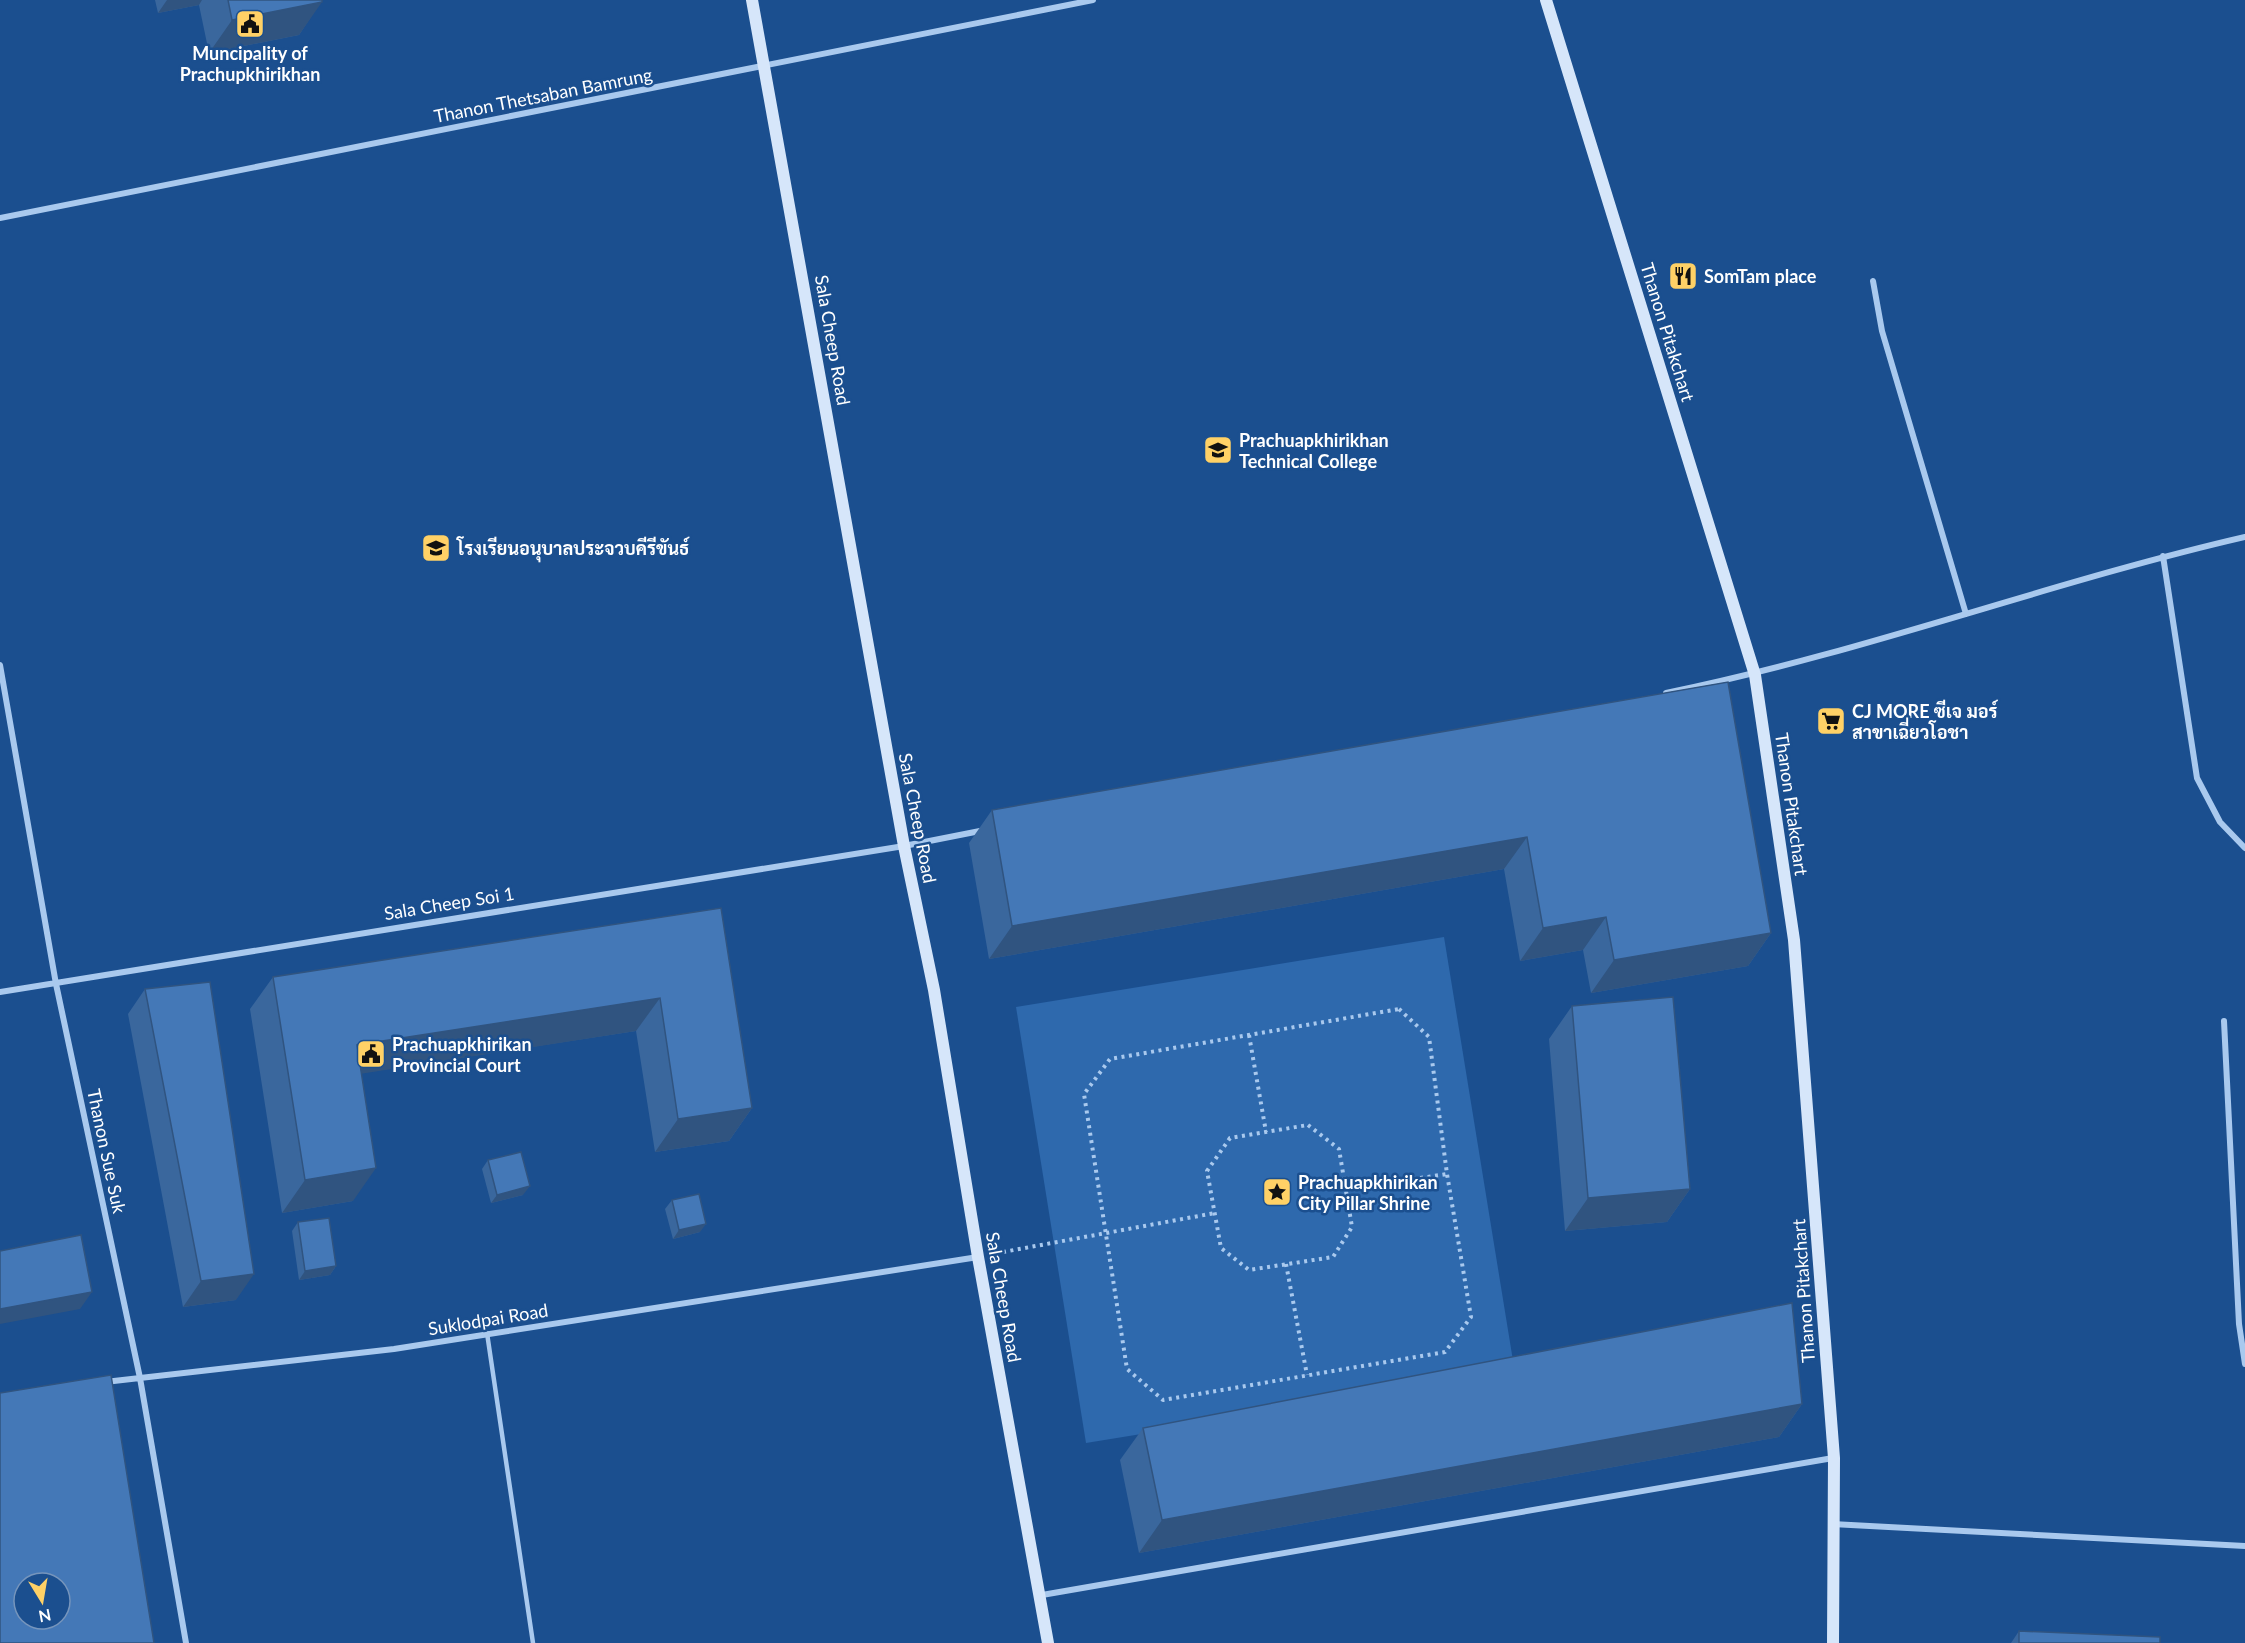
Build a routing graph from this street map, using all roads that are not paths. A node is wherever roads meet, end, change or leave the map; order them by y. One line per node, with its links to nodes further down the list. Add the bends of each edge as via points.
1 (752, 0): 4 (street, Sala Cheep Road)
2 (1093, 0): 4 (street, Thanon Thetsaban Bamrung)
3 (1546, 0): 11 (street, Thanon Pitakchart)
4 (766, 66): 5 (street, Thanon Thetsaban Bamrung); 14 (street, Sala Cheep Road)
5 (0, 218)
6 (1873, 281): 9 (street, via 1882,332)
7 (2245, 537): 8 (street)
8 (2163, 556): 9 (street); 15 (street, via 2197,778 2220,822)
9 (1966, 614): 11 (street)
10 (0, 665): 16 (street, Thanon Sue Suk)
11 (1755, 675): 12 (street); 25 (street, Thanon Pitakchart, via 1794,940)
12 (1662, 694)
13 (997, 827): 14 (street, Sala Cheep Soi 1)
14 (904, 846): 16 (street, Sala Cheep Soi 1); 19 (street, Sala Cheep Road, via 934,990)
15 (2245, 848)
16 (56, 984): 17 (street, Sala Cheep Soi 1); 23 (street, Thanon Sue Suk)
17 (0, 992)
18 (2224, 1021): 20 (street)
19 (978, 1257): 21 (street, Suklodpai Road, via 631,1314); 28 (street, Sala Cheep Road)
20 (2242, 1324): 22 (street)
21 (487, 1333): 23 (street, Suklodpai Road, via 394,1349); 30 (lane)
22 (2245, 1364)
23 (141, 1378): 24 (street, Suklodpai Road); 29 (street, Thanon Sue Suk)
24 (94, 1384)
25 (1834, 1458): 26 (street, Thanon Pitakchart); 28 (street)
26 (1832, 1524): 27 (street); 32 (street, Thanon Pitakchart)
27 (2245, 1546)
28 (1042, 1595): 31 (street, Sala Cheep Road)
29 (186, 1643)
30 (533, 1643)
31 (1048, 1643)
32 (1833, 1643)

